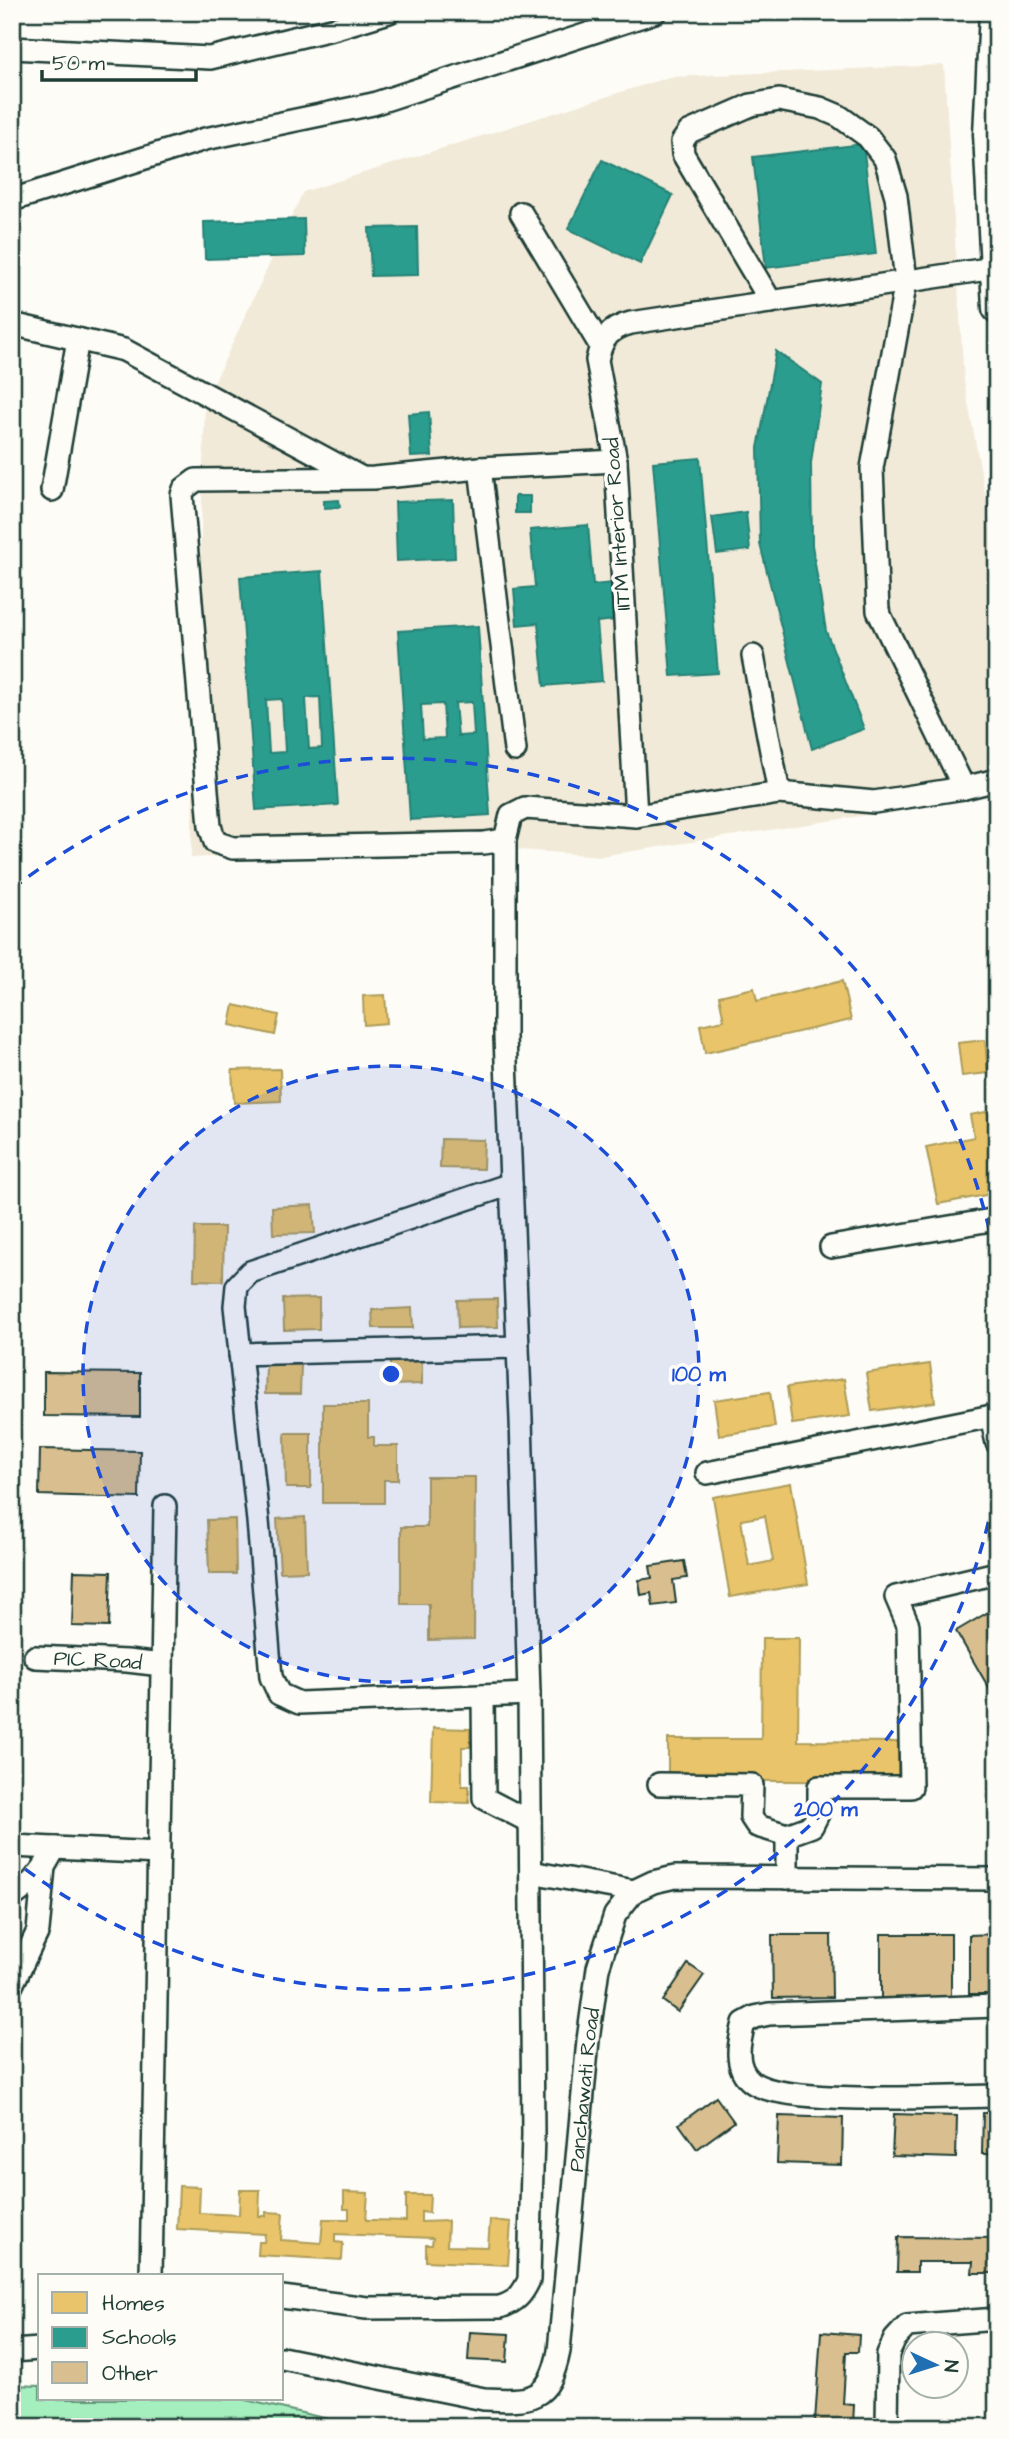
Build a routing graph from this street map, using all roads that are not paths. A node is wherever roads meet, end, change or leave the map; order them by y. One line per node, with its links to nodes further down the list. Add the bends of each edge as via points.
1 (389, 12): 4 (street, via 210,58)
2 (655, 12): 5 (street, via 373,104 205,139)
3 (994, 12): 7 (main road, via 988,134)
4 (12, 48)
5 (12, 200)
6 (521, 213): 13 (street)
7 (994, 268): 8 (street); 10 (main road)
8 (905, 281): 9 (street); 9 (street, via 896,195 879,149 839,116 779,100 710,121 689,132 682,142 682,154); 21 (street, via 872,468 878,611)
9 (771, 302): 13 (street, via 631,323 609,332)
10 (997, 308)
11 (12, 324): 12 (street)
12 (78, 339): 16 (street, via 124,350); 17 (street)
13 (600, 345): 14 (street, IITM Interior Road, via 597,360)
14 (616, 461): 15 (street); 23 (street, IITM Interior Road)
15 (480, 468): 16 (street); 19 (street)
16 (362, 478): 24 (street, via 196,480 184,489 181,503 212,835 215,842 233,848)
17 (52, 490)
18 (753, 656): 22 (street)
19 (515, 750)
20 (997, 780): 21 (street)
21 (964, 788): 22 (street, via 874,802)
22 (779, 793): 23 (street)
23 (636, 816): 24 (street, via 525,808 511,815)
24 (505, 840): 25 (street)
25 (511, 1184): 28 (street); 29 (street, via 250,1272 236,1292)
26 (997, 1219): 27 (street)
27 (831, 1247)
28 (518, 1347): 29 (street); 37 (street)
29 (240, 1354): 38 (street, via 271,1677 279,1694 299,1703)
30 (994, 1415): 31 (street); 32 (street)
31 (997, 1443)
32 (707, 1473)
33 (165, 1506): 36 (street)
34 (997, 1573): 41 (street, via 897,1597 908,1625 911,1787 819,1787 819,1812 811,1826)
35 (35, 1657): 36 (street, PIC Road)
36 (162, 1665): 43 (street)
37 (529, 1694): 38 (street); 40 (street)
38 (483, 1696): 40 (street, via 484,1798)
39 (659, 1784): 41 (street, via 752,1785 751,1817 757,1826)
40 (530, 1822): 45 (street)
41 (787, 1835): 46 (street)
42 (12, 1846): 44 (street)
43 (159, 1853): 44 (street); 53 (street)
44 (50, 1857): 49 (street, via 32,1882); 50 (street, via 38,1931)
45 (531, 1872): 48 (street); 54 (street, via 531,2250 523,2294 500,2307 367,2308)
46 (787, 1878): 47 (street); 48 (street, via 675,1877)
47 (997, 1879)
48 (634, 1891): 58 (street, Panchawati Road, via 615,1915 598,1968 554,2377 538,2395 484,2399)
49 (12, 1897)
50 (12, 1985)
51 (997, 2006): 52 (street, via 755,2017 744,2023 739,2066 751,2082 766,2090 813,2096)
52 (997, 2096)
53 (151, 2274)
54 (284, 2297)
55 (997, 2319): 59 (street, via 907,2326 888,2354)
56 (38, 2349): 57 (street)
57 (12, 2351)
58 (284, 2358)
59 (887, 2427)

